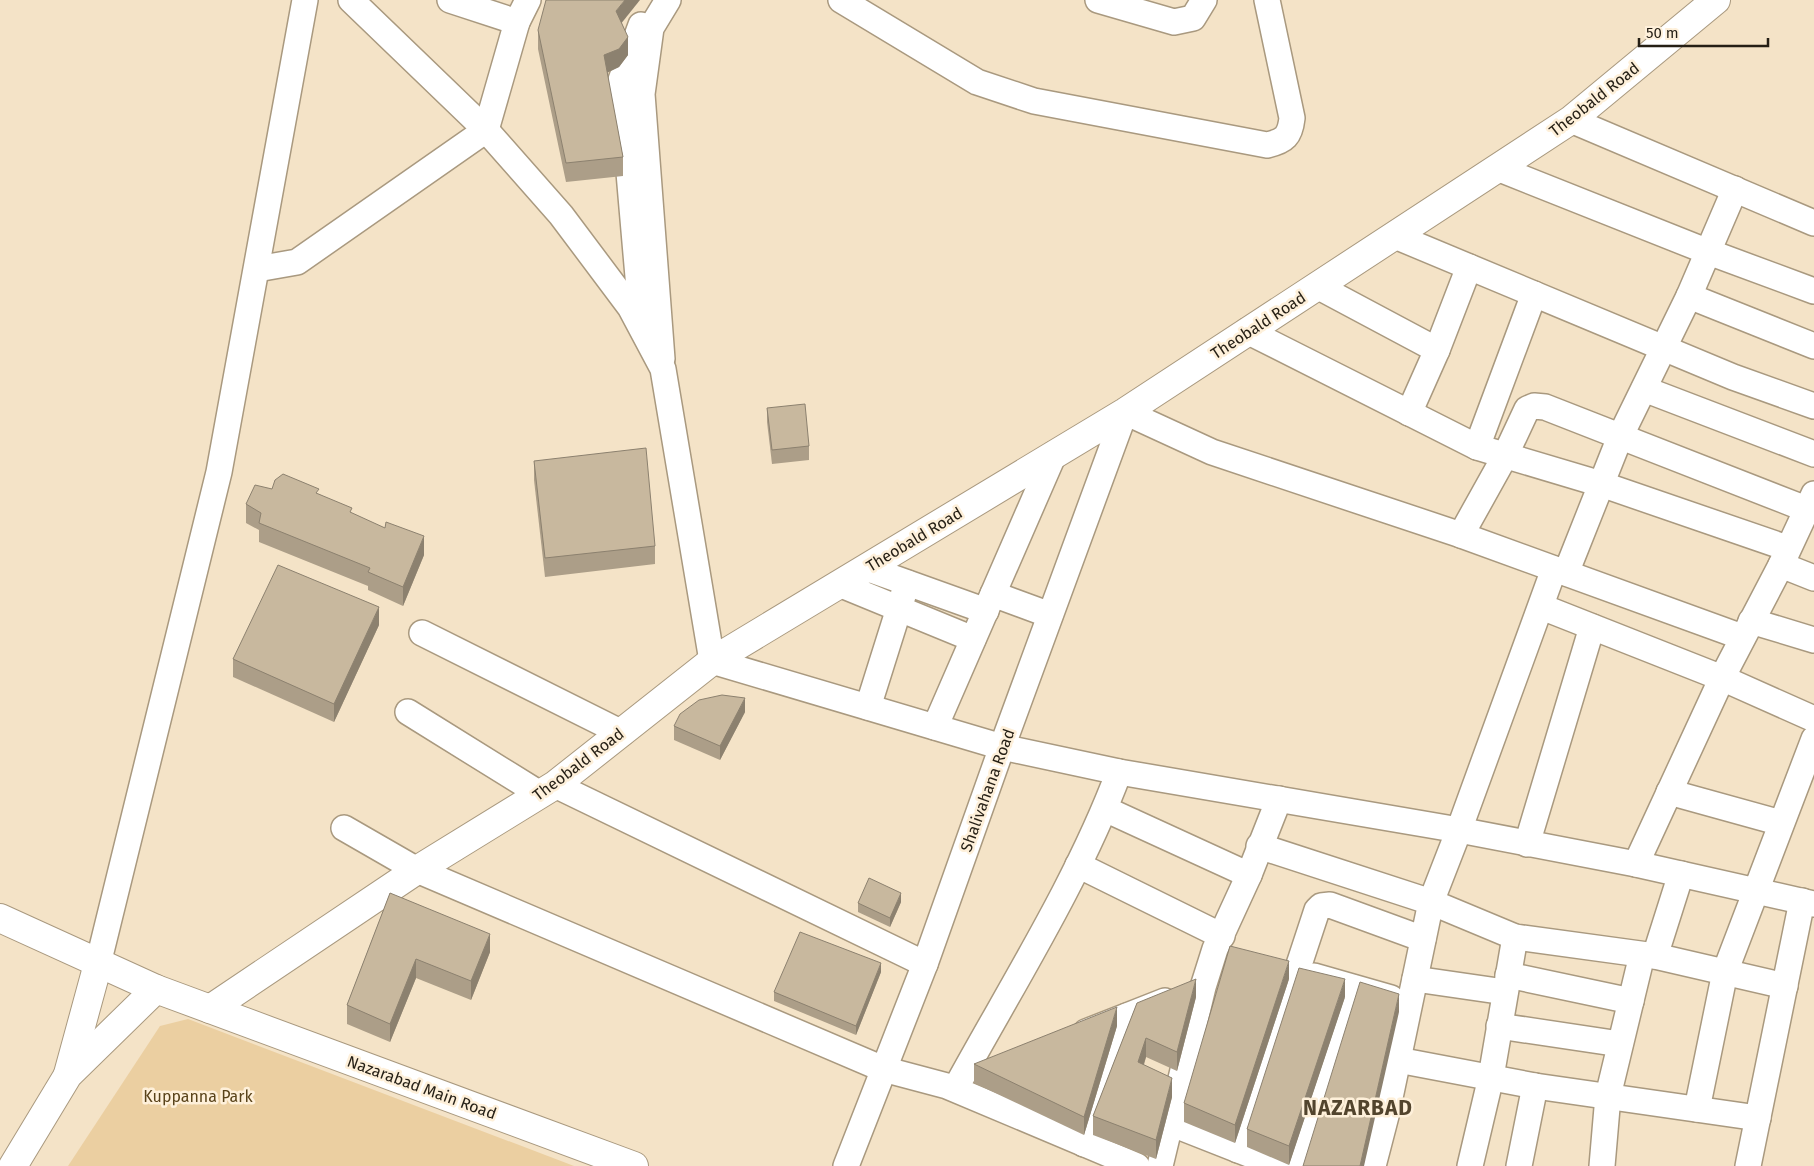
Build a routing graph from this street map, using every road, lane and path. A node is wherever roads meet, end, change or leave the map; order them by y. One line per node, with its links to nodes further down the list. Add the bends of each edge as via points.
1 (305, 0): 21 (street)
2 (351, 0): 14 (street)
3 (450, 0): 12 (street)
4 (528, 0): 12 (street)
5 (652, 0): 26 (street, via 621,80)
6 (668, 0): 31 (street, via 651,28 642,94)
7 (841, 0): 10 (street, via 977,82 1034,101 1267,145 1281,142 1291,130 1292,118)
8 (1098, 0): 9 (street, via 1174,22 1193,18)
9 (1204, 0)
10 (1267, 0)
11 (1716, 0): 13 (main road, Theobald Road)
12 (517, 22): 14 (street)
13 (1571, 120): 15 (main road, Theobald Road); 16 (street)
14 (486, 130): 21 (street, via 297,262); 26 (street, via 561,215 630,307)
15 (1498, 168): 18 (main road, Theobald Road); 19 (street)
16 (1735, 189): 17 (street); 19 (street)
17 (1814, 223)
18 (1395, 236): 20 (street); 22 (main road, Theobald Road)
19 (1706, 251): 23 (street); 25 (street)
20 (1469, 267): 24 (street); 30 (street)
21 (257, 269): 91 (street, via 218,472)
22 (1317, 286): 27 (main road, Theobald Road); 30 (street)
23 (1814, 291)
24 (1534, 294): 29 (street); 37 (street)
25 (1689, 296): 28 (street); 29 (street)
26 (643, 330): 31 (street)
27 (1247, 331): 34 (main road, Theobald Road); 35 (street)
28 (1814, 346)
29 (1665, 348): 32 (street); 33 (street)
30 (1437, 350): 35 (street)
31 (663, 369): 59 (street)
32 (1644, 389): 36 (street); 39 (street)
33 (1814, 406)
34 (1125, 412): 38 (main road, Theobald Road); 43 (street, via 1212,452); 53 (street, Shalivahana Road)
35 (1409, 413): 37 (street)
36 (1620, 437): 40 (street, via 1545,407 1534,406 1527,409); 41 (street); 42 (street)
37 (1478, 447): 40 (street)
38 (1054, 454): 45 (main road, Theobald Road); 50 (street)
39 (1814, 454)
40 (1505, 456): 41 (street); 43 (street)
41 (1601, 484): 44 (street); 46 (street)
42 (1810, 502): 44 (street)
43 (1462, 535): 46 (street)
44 (1784, 557): 47 (street); 55 (street)
45 (866, 568): 48 (street); 49 (main road, Theobald Road)
46 (1560, 571): 51 (street); 55 (street)
47 (1814, 578)
48 (907, 583): 50 (street); 52 (street)
49 (839, 584): 52 (street); 59 (main road, Theobald Road)
50 (989, 603): 53 (street); 57 (street)
51 (1542, 608): 54 (street); 75 (street)
52 (900, 609): 57 (street); 61 (street)
53 (1050, 615): 67 (street, Shalivahana Road)
54 (1592, 627): 60 (street); 76 (street)
55 (1747, 629): 58 (street); 60 (street)
56 (422, 634): 65 (street)
57 (973, 639): 64 (street)
58 (1814, 640)
59 (712, 661): 61 (street); 65 (main road, Theobald Road)
60 (1722, 678): 63 (street); 70 (street)
61 (868, 707): 64 (street)
62 (408, 712): 69 (street)
63 (1814, 719)
64 (934, 727): 67 (street)
65 (622, 733): 69 (main road, Theobald Road)
66 (1814, 739): 73 (street)
67 (1002, 747): 68 (street); 92 (street, Shalivahana Road)
68 (1119, 772): 71 (street); 72 (street)
69 (548, 790): 80 (main road, Theobald Road); 92 (street)
70 (1669, 792): 73 (street); 78 (street)
71 (1279, 799): 75 (street); 77 (street)
72 (1105, 810): 79 (street); 82 (street)
73 (1782, 823): 83 (street)
74 (344, 828): 80 (street)
75 (1459, 830): 76 (street); 84 (street)
76 (1527, 844): 78 (street)
77 (1259, 846): 82 (street); 84 (street)
78 (1636, 864): 81 (street)
79 (1078, 865): 89 (street); 113 (street)
80 (417, 870): 103 (main road, Theobald Road); 110 (street)
81 (1681, 874): 83 (street); 90 (street)
82 (1249, 875): 89 (street)
83 (1756, 890): 85 (street); 94 (street)
84 (1431, 902): 87 (street); 88 (street)
85 (1808, 902): 97 (street)
86 (0, 918): 91 (main road)
87 (1515, 937): 90 (street); 96 (street)
88 (1423, 939): 93 (street, via 1330,905 1321,906); 95 (street)
89 (1223, 946): 98 (street)
90 (1648, 956): 94 (street); 101 (street)
91 (98, 964): 100 (main road); 111 (main road)
92 (926, 964): 110 (street, Shalivahana Road)
93 (1288, 969): 99 (street); 120 (street)
94 (1725, 972): 97 (street); 116 (street)
95 (1415, 979): 96 (street); 102 (street)
96 (1506, 984): 101 (street); 105 (street)
97 (1785, 986): 117 (street)
98 (1203, 987): 104 (street); 118 (street)
99 (1354, 988): 102 (street); 127 (street)
100 (156, 990): 103 (main road); 111 (main road)
101 (1631, 1001): 107 (street)
102 (1410, 1003): 108 (street)
103 (210, 1009): 122 (main road, Nazarabad Main Road)
104 (1127, 1016): 106 (street); 119 (street)
105 (1499, 1026): 107 (street); 112 (street)
106 (1065, 1040)
107 (1620, 1044): 115 (street)
108 (1398, 1060): 112 (street); 128 (street)
109 (994, 1068): 113 (street)
110 (883, 1069): 113 (street); 123 (street, Shalivahana Road)
111 (68, 1075): 121 (main road)
112 (1490, 1077): 114 (street); 129 (street)
113 (953, 1084): 119 (street)
114 (1535, 1086): 115 (street); 130 (street)
115 (1608, 1096): 116 (street); 131 (street)
116 (1697, 1109): 117 (street)
117 (1758, 1118): 132 (street)
118 (1170, 1123): 120 (street); 125 (street)
119 (1084, 1144): 124 (street)
120 (1238, 1150): 126 (street)
121 (9, 1162)
122 (634, 1166)
123 (846, 1166)
124 (1137, 1166)
125 (1160, 1166)
126 (1279, 1166)
127 (1301, 1166)
128 (1373, 1166)
129 (1470, 1166)
130 (1519, 1166)
131 (1602, 1166)
132 (1748, 1166)

